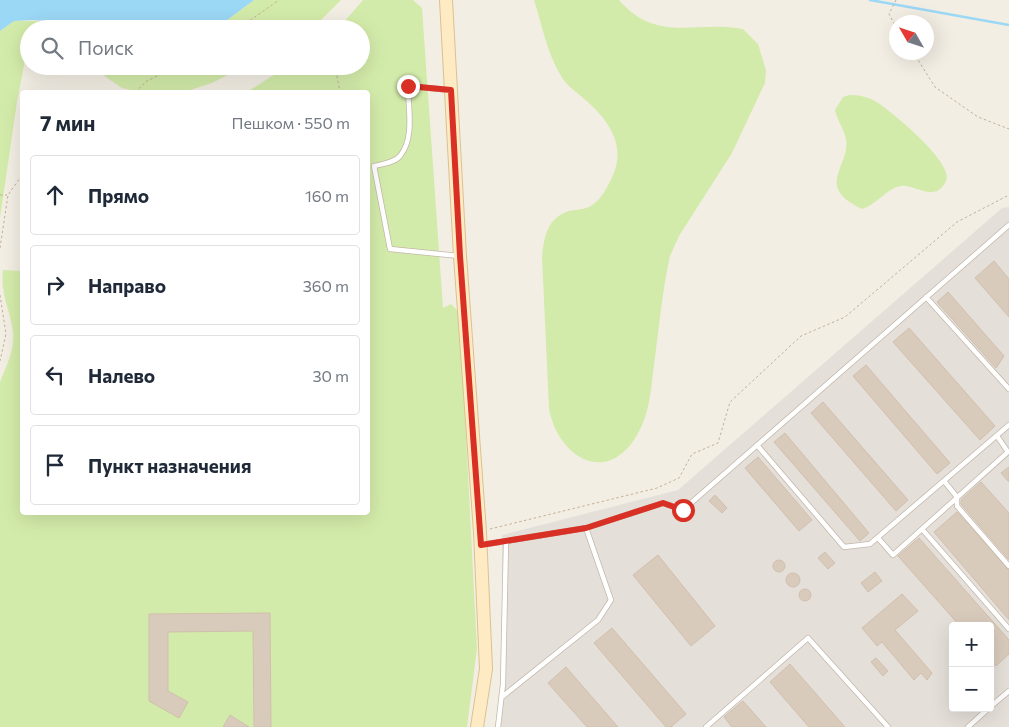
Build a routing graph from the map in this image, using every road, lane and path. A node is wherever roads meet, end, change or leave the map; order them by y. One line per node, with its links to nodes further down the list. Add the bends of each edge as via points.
1 (279, 0): 5 (path)
2 (446, 0): 11 (street)
3 (896, 0): 4 (path)
4 (890, 15)
5 (251, 20)
6 (918, 60): 12 (path, via 935,87 978,116)
7 (159, 75): 9 (path)
8 (337, 75): 10 (path)
9 (137, 90)
10 (340, 90)
11 (451, 90): 19 (street); 19 (lane, via 408,86 409,140 399,157 374,166 390,249)
12 (1009, 129)
13 (20, 178): 15 (path)
14 (0, 195): 15 (path)
15 (8, 195): 18 (path)
16 (1009, 195): 32 (path, via 957,222 845,317 802,336 730,402 718,444 692,454 678,478 657,488)
17 (1009, 224): 21 (lane)
18 (0, 248)
19 (460, 256): 32 (street)
20 (0, 295): 22 (path, via 6,334)
21 (926, 297): 23 (lane); 26 (lane)
22 (0, 361)
23 (1009, 389)
24 (1009, 425): 25 (lane)
25 (996, 436): 27 (lane); 28 (lane, via 1008,452)
26 (757, 445): 29 (lane, via 683,510 663,503); 31 (lane, via 844,547 870,544)
27 (944, 481): 28 (lane); 31 (lane)
28 (957, 497): 30 (lane); 34 (lane, via 957,506)
29 (586, 528): 33 (lane); 37 (lane, via 611,600 598,620)
30 (922, 529): 31 (lane, via 894,554); 35 (lane)
31 (878, 538)
32 (480, 539): 33 (lane); 40 (street, via 486,669)
33 (506, 541): 37 (lane)
34 (1009, 566)
35 (1009, 628)
36 (1009, 691): 38 (lane)
37 (502, 697): 41 (lane)
38 (994, 704)
39 (986, 712): 44 (lane)
40 (477, 727)
41 (498, 727)
42 (706, 727): 43 (lane, via 808,638)
43 (888, 727)
44 (969, 727)

